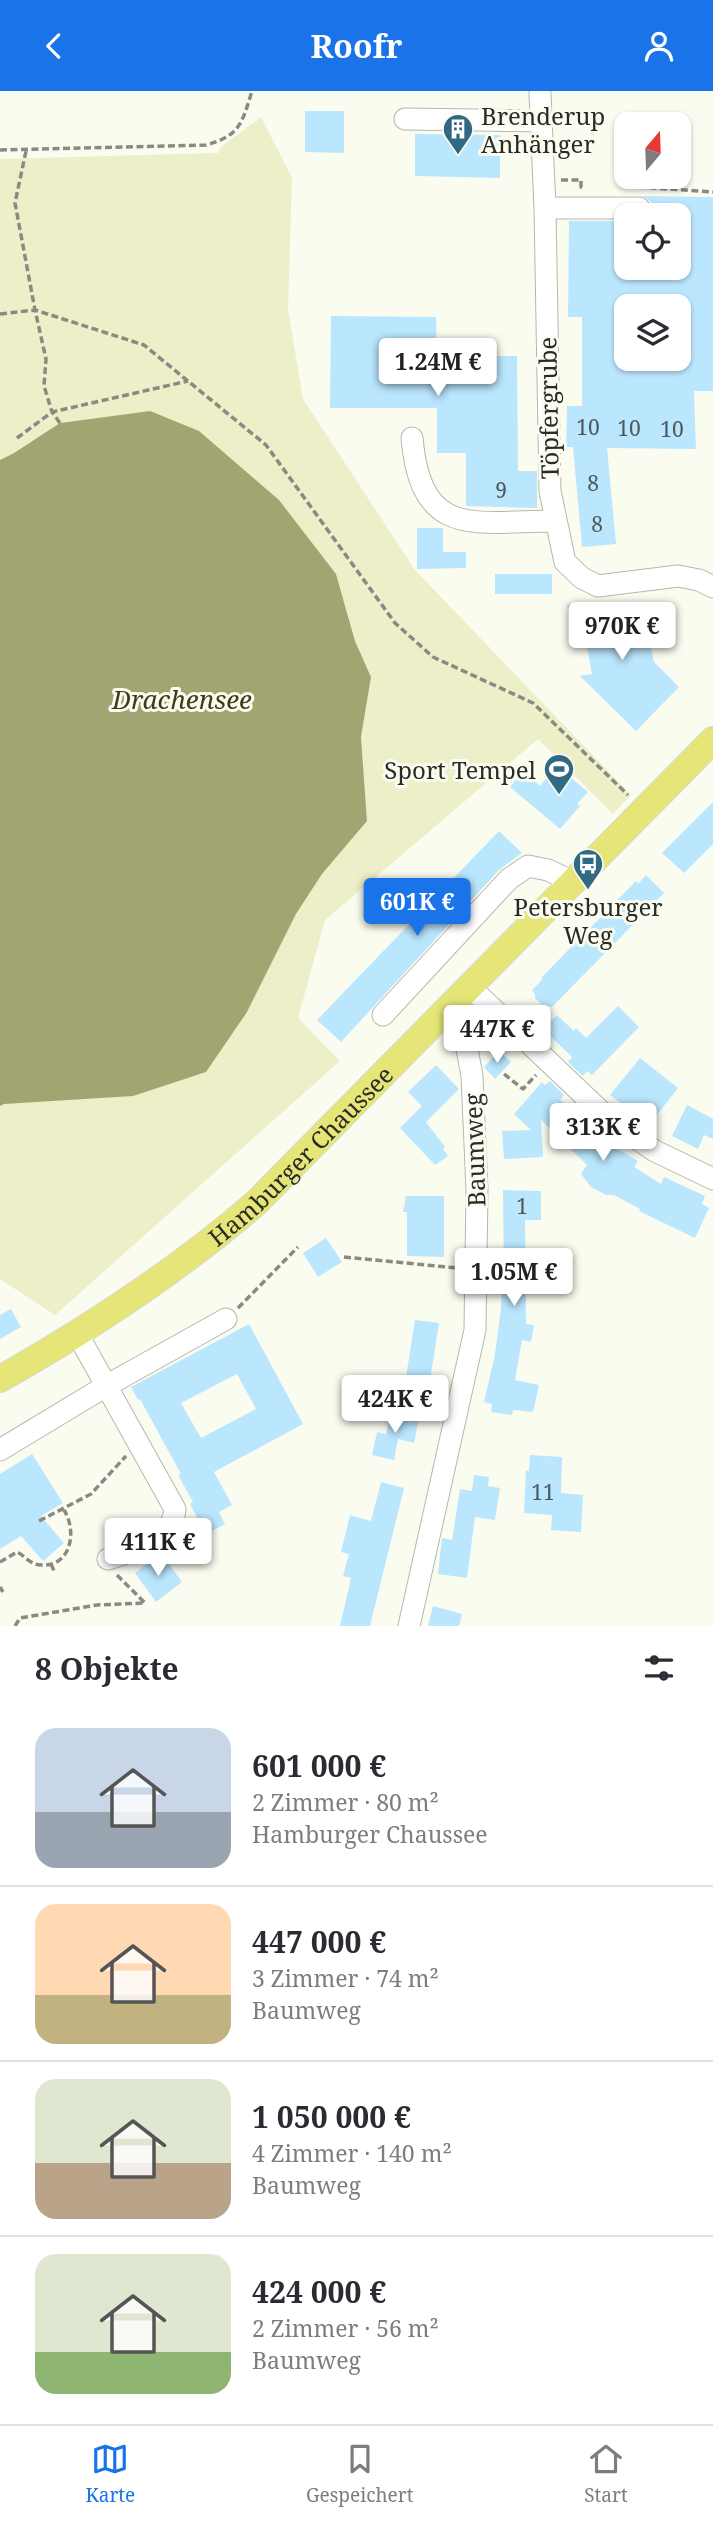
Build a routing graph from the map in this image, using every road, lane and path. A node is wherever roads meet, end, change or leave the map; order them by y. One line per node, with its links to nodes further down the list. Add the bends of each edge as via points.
1 (252, 91): 6 (path, via 236,131 222,141)
2 (540, 94): 4 (street, Töpfergrube)
3 (405, 119): 4 (street)
4 (542, 121): 7 (street, Töpfergrube)
5 (0, 150): 6 (path)
6 (26, 151): 9 (path, via 15,203)
7 (545, 208): 8 (street); 16 (street, Töpfergrube, via 550,491)
8 (614, 208)
9 (35, 310): 10 (path); 11 (path, via 144,345); 12 (path, via 46,359 44,386)
10 (0, 314)
11 (188, 381): 12 (path); 19 (path, via 265,445 395,623 433,657 533,703)
12 (52, 412): 13 (path); 14 (path)
13 (60, 423)
14 (17, 438)
15 (412, 438): 16 (street, via 419,483 443,513 464,520)
16 (556, 521): 17 (street, Töpfergrube, via 565,562 598,586 678,576)
17 (713, 587)
18 (713, 740): 19 (main road, Hamburger Chaussee)
19 (643, 809): 20 (main road, Hamburger Chaussee)
20 (573, 882): 21 (main road, Hamburger Chaussee); 23 (street, via 528,866 509,879)
21 (470, 987): 22 (main road, Hamburger Chaussee); 24 (street)
22 (449, 1009): 29 (street, Baumweg, via 465,1038 472,1076); 31 (main road, Hamburger Chaussee, via 257,1203 206,1246)
23 (383, 1015)
24 (548, 1061): 25 (path, via 523,1089); 26 (street, via 610,1120 655,1151)
25 (504, 1074)
26 (713, 1179)
27 (298, 1247): 30 (path)
28 (344, 1257): 29 (path)
29 (476, 1270): 45 (street, Baumweg, via 475,1330)
30 (226, 1319): 33 (street)
31 (78, 1335): 32 (main road, Hamburger Chaussee); 33 (street)
32 (0, 1379)
33 (106, 1386): 34 (street); 35 (street)
34 (140, 1446): 36 (path, via 91,1494); 38 (street, via 175,1509 174,1521 135,1551)
35 (0, 1450)
36 (64, 1510): 37 (path); 40 (path, via 71,1542 65,1555)
37 (39, 1521)
38 (108, 1559): 44 (path, via 145,1603 61,1610 20,1618)
39 (0, 1562): 40 (path, via 17,1552 34,1564)
40 (51, 1564): 41 (path)
41 (54, 1571)
42 (0, 1587): 43 (path)
43 (3, 1592)
44 (15, 1626)
45 (409, 1626)

